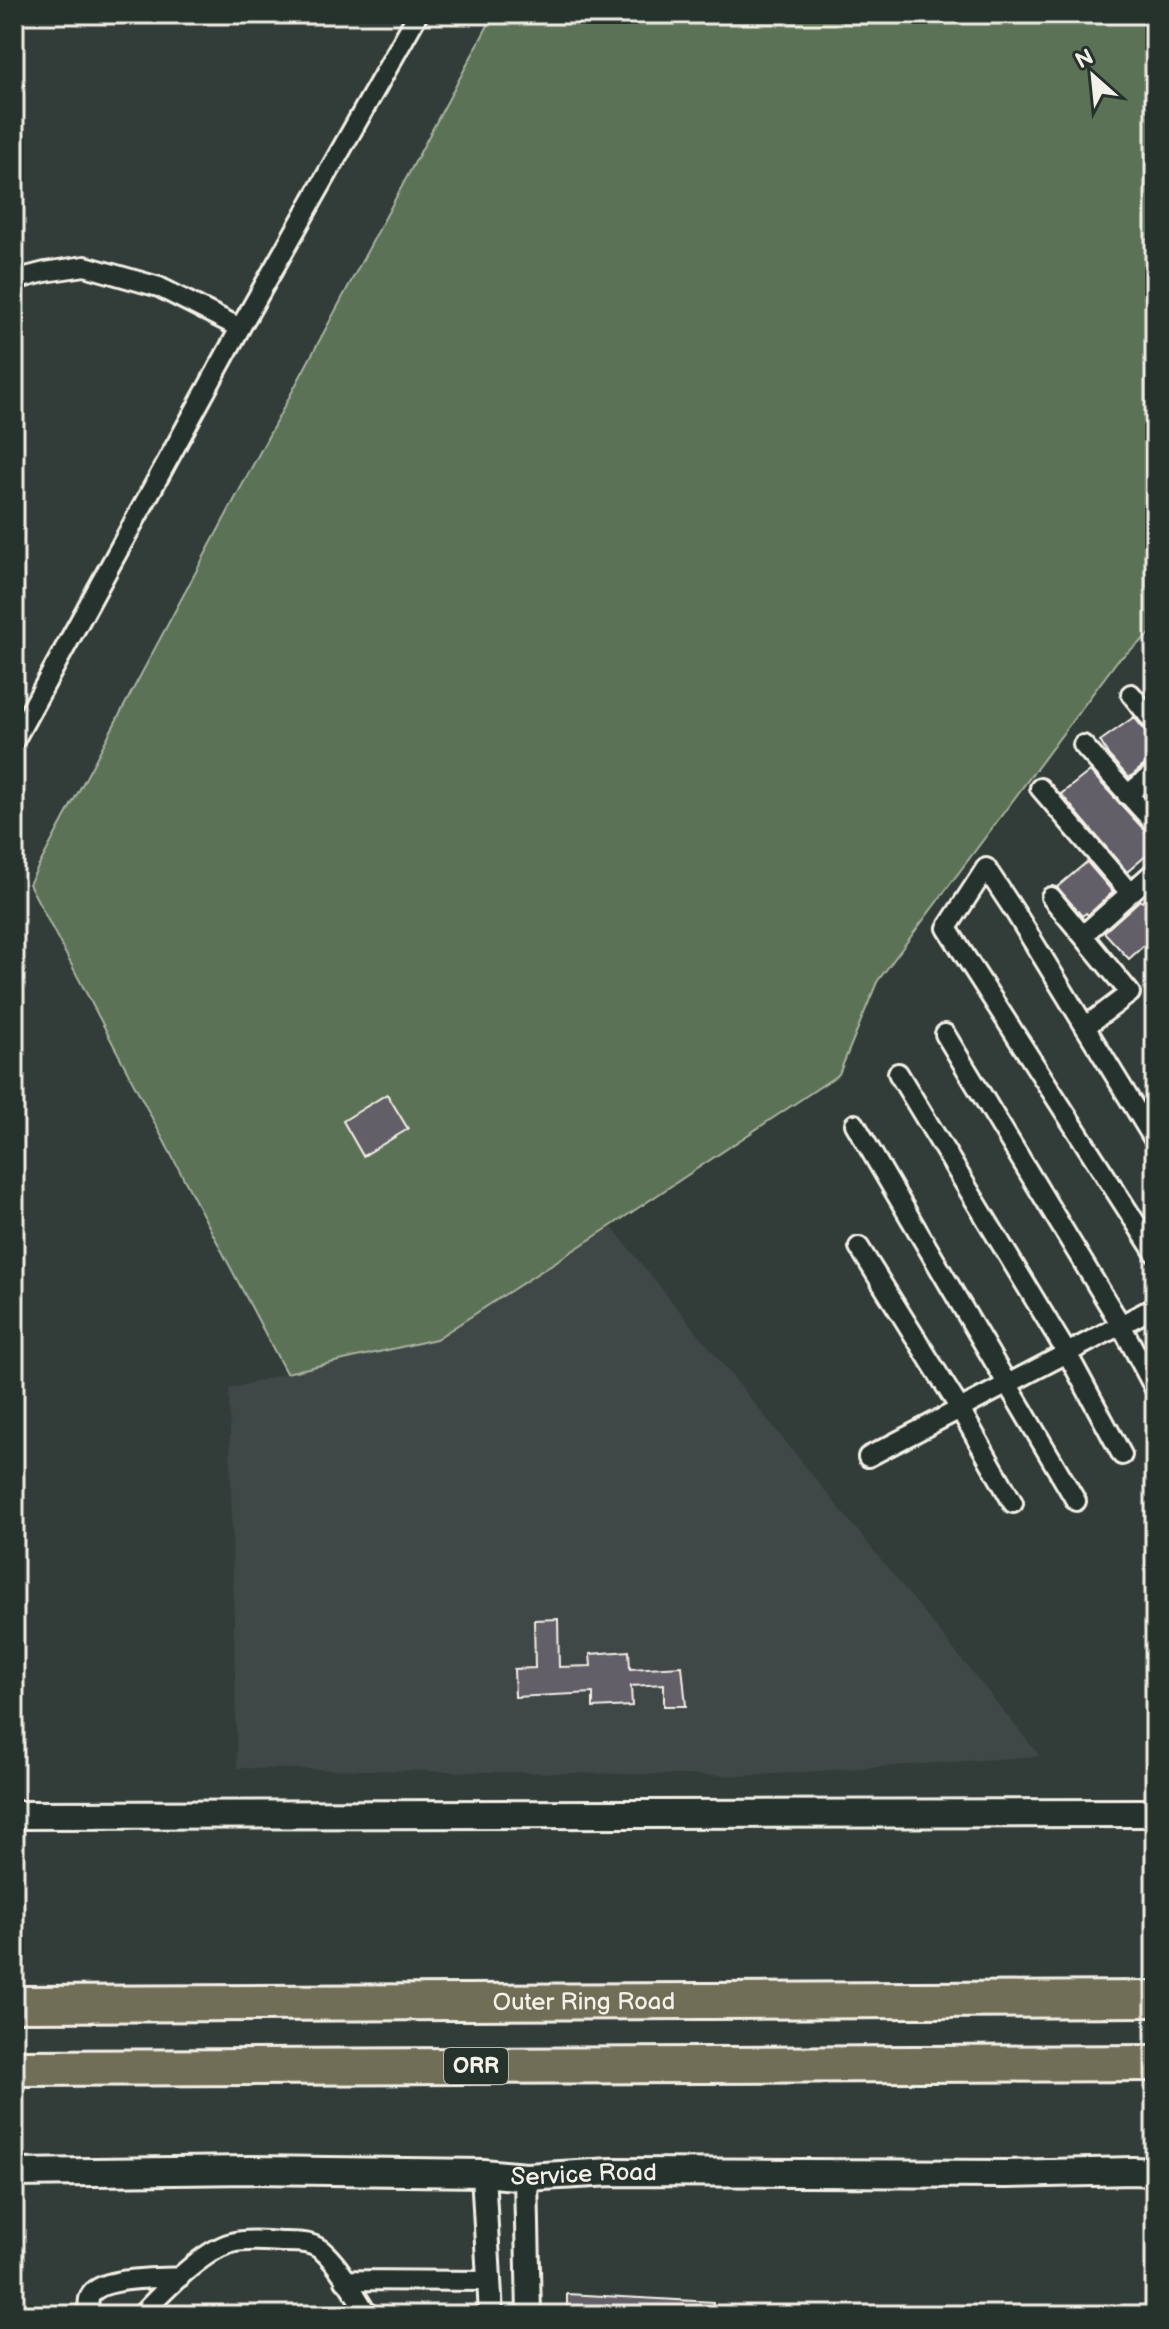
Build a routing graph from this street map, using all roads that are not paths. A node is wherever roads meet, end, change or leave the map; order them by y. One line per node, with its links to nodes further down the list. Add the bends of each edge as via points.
1 (418, 14): 3 (street)
2 (14, 280): 3 (street, via 85,266 159,287)
3 (240, 328): 6 (street)
4 (1131, 694): 5 (street)
5 (1155, 724)
6 (14, 741)
7 (1083, 745): 10 (street)
8 (1155, 772): 10 (street)
9 (1040, 788): 13 (street)
10 (1127, 795): 11 (street)
11 (1155, 824)
12 (1155, 871): 13 (street)
13 (1130, 893): 15 (street)
14 (1051, 897): 15 (street)
15 (1083, 935): 16 (street, via 1130,993)
16 (1085, 1027): 20 (street); 22 (street, via 986,868 947,928)
17 (945, 1034): 24 (street)
18 (898, 1073): 25 (street)
19 (855, 1124): 26 (street)
20 (1155, 1141)
21 (859, 1247): 28 (street)
22 (1155, 1253)
23 (1155, 1307): 24 (street)
24 (1121, 1325): 25 (street); 27 (street)
25 (1067, 1353): 26 (street); 29 (street)
26 (1006, 1385): 28 (street); 31 (street)
27 (1155, 1389)
28 (960, 1409): 30 (street); 32 (street)
29 (1122, 1455)
30 (868, 1457)
31 (1076, 1501)
32 (1013, 1503)
33 (1155, 1813): 34 (main road)
34 (14, 1815)
35 (1155, 1999): 36 (highway, Outer Ring Road)
36 (14, 2004)
37 (1155, 2063): 38 (highway, ORR)
38 (14, 2068)
39 (1155, 2172): 42 (main road, Service Road, via 612,2172)
40 (14, 2173): 41 (main road, Service Road)
41 (483, 2173): 42 (main road, Service Road); 45 (street)
42 (526, 2177): 50 (street)
43 (180, 2277): 44 (street, via 233,2242 304,2242 326,2253); 46 (street, via 102,2285 91,2294); 47 (street)
44 (345, 2280): 45 (street); 48 (street)
45 (489, 2281): 49 (street)
46 (89, 2315)
47 (141, 2315)
48 (368, 2315)
49 (491, 2315)
50 (529, 2315)

